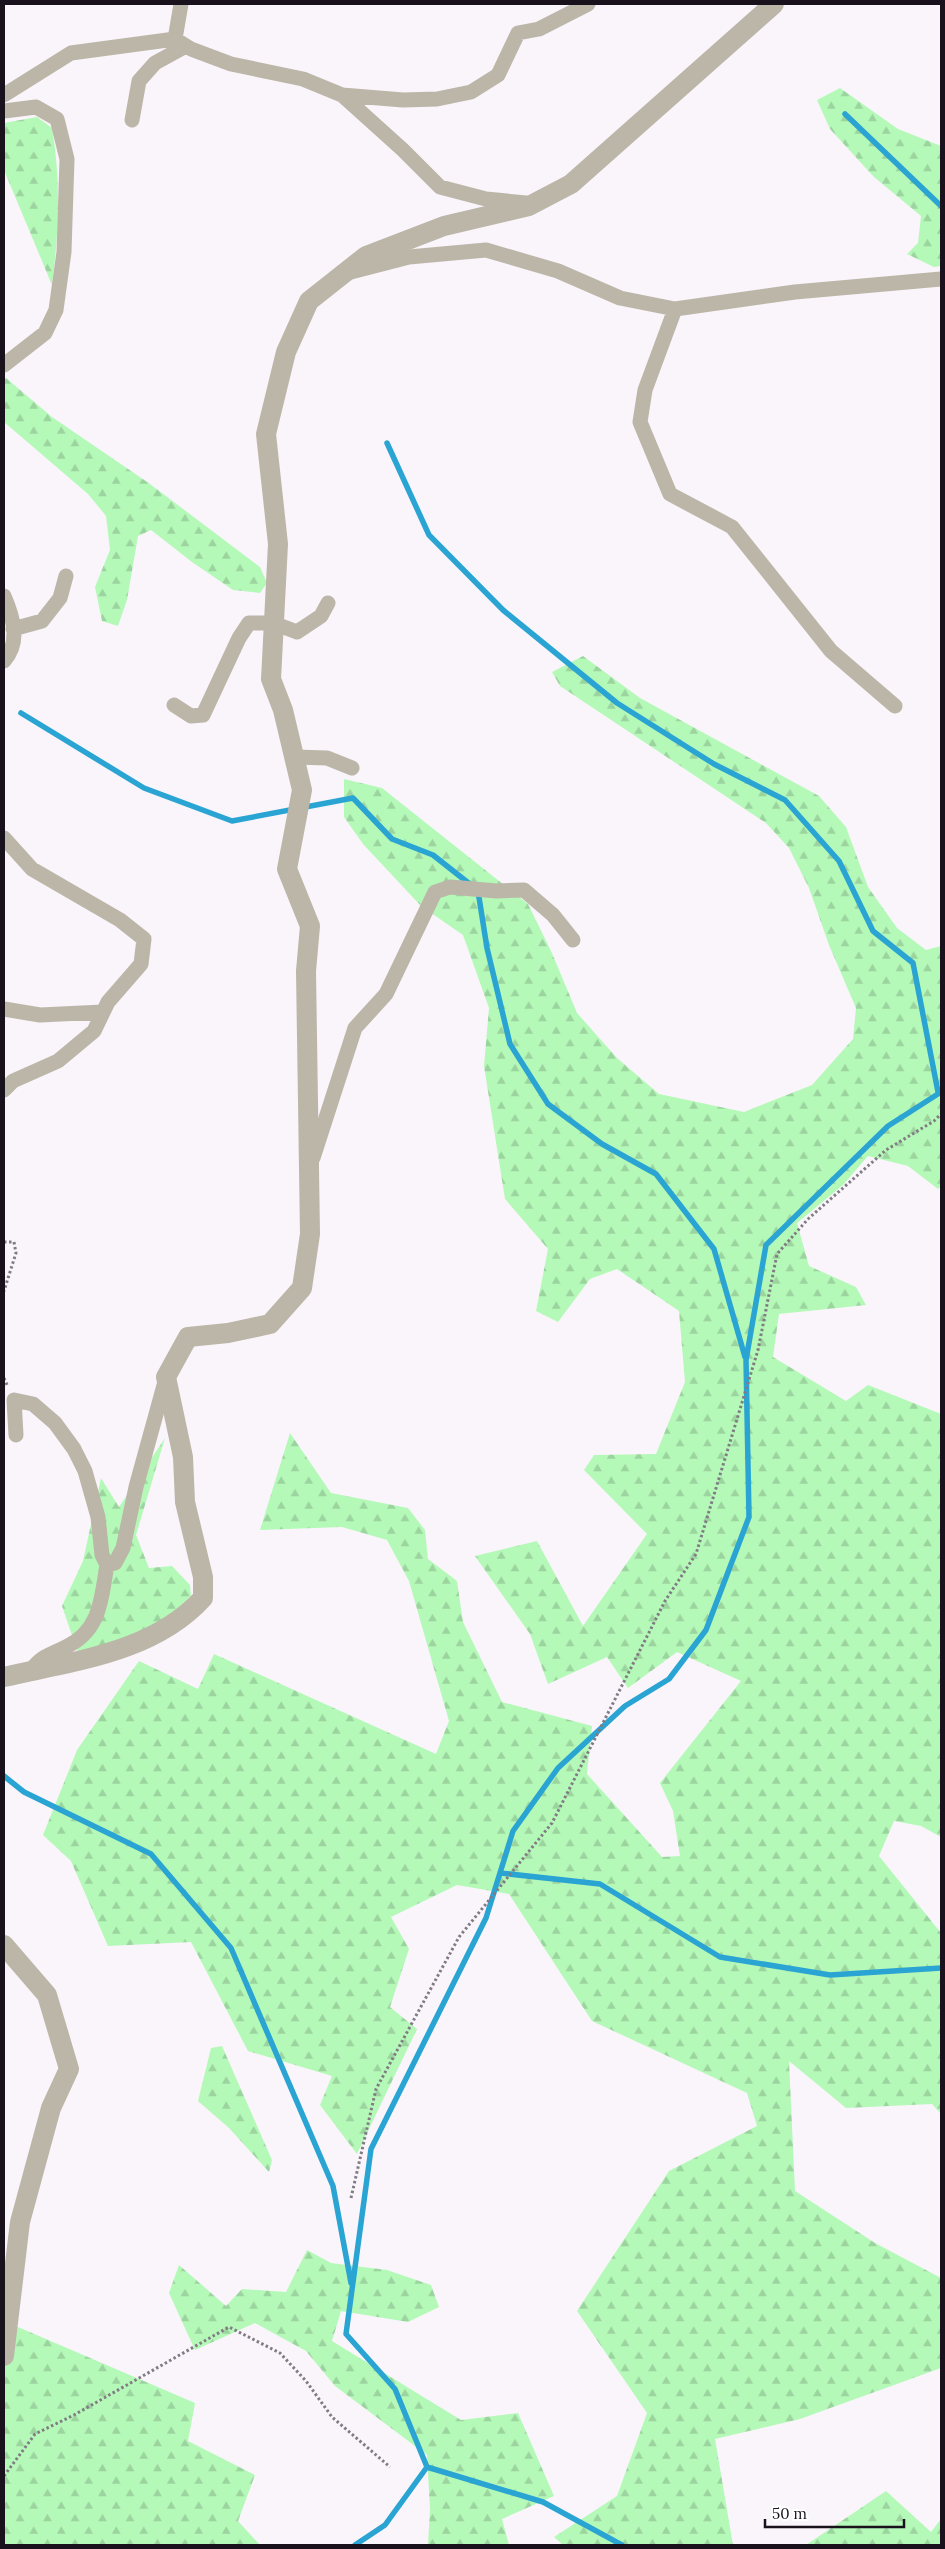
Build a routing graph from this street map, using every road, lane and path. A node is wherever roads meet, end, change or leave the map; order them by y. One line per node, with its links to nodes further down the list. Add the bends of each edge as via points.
1 (181, 4): 4 (street)
2 (588, 4): 6 (street, via 538,29 518,34 498,75 471,92 437,99 403,100)
3 (774, 4): 9 (street, via 571,184)
4 (181, 43): 5 (street, via 71,53); 6 (street, via 231,64 303,79); 8 (street, via 155,63 139,81)
5 (4, 95)
6 (342, 95): 9 (street, via 440,187 486,199)
7 (4, 111): 13 (street, via 36,107 57,119 67,159 64,252 56,310 46,333)
8 (132, 120)
9 (533, 204): 10 (street, via 444,226 366,256)
10 (343, 274): 12 (street, via 409,257 486,250 558,271 620,298); 17 (street, via 309,301 286,352 266,434 278,544)
11 (941, 280): 12 (street, via 795,292)
12 (675, 309): 21 (street, via 645,390 640,422 670,494 732,527 831,651)
13 (4, 365)
14 (66, 576): 18 (street, via 60,598 42,622)
15 (4, 596): 18 (street)
16 (328, 603): 17 (street, via 321,616 297,632)
17 (273, 623): 20 (street, via 249,623 203,715 191,716); 22 (street, via 271,679 283,710)
18 (13, 629): 19 (street, via 15,641)
19 (4, 660)
20 (174, 704)
21 (895, 706)
22 (294, 757): 23 (street, via 327,758); 30 (street, via 302,790 287,869 310,926 306,971)
23 (352, 768)
24 (4, 838): 27 (street, via 32,869 120,920 144,940 141,964)
25 (573, 940): 30 (street, via 553,915 524,890 450,886 435,892 386,994 355,1028)
26 (4, 1009): 27 (street, via 40,1015)
27 (103, 1012): 28 (street, via 94,1031 58,1061 14,1080)
28 (4, 1089)
29 (941, 1114): 39 (path, via 886,1150 808,1219 777,1254 758,1350 696,1554 665,1601 552,1823 459,1937 376,2089)
30 (309, 1172): 33 (street, via 310,1234 302,1288 270,1324 188,1337)
31 (4, 1242): 32 (path, via 14,1242 16,1253)
32 (4, 1291)
33 (166, 1377): 35 (street, via 123,1548 115,1563); 36 (street, via 183,1458 184,1502 203,1577 203,1598 189,1613 144,1641)
34 (16, 1435): 35 (street, via 14,1400 33,1404 55,1423 74,1449 85,1471 98,1517 102,1555)
35 (107, 1564): 36 (street, via 98,1616 81,1639 41,1657)
36 (31, 1670): 37 (street)
37 (4, 1677)
38 (4, 1945): 40 (street, via 48,1995 69,2069 51,2108 20,2222)
39 (352, 2198)
40 (4, 2356)
41 (390, 2467): 42 (path, via 332,2417 306,2381 280,2353 229,2327 35,2434)
42 (4, 2476)

